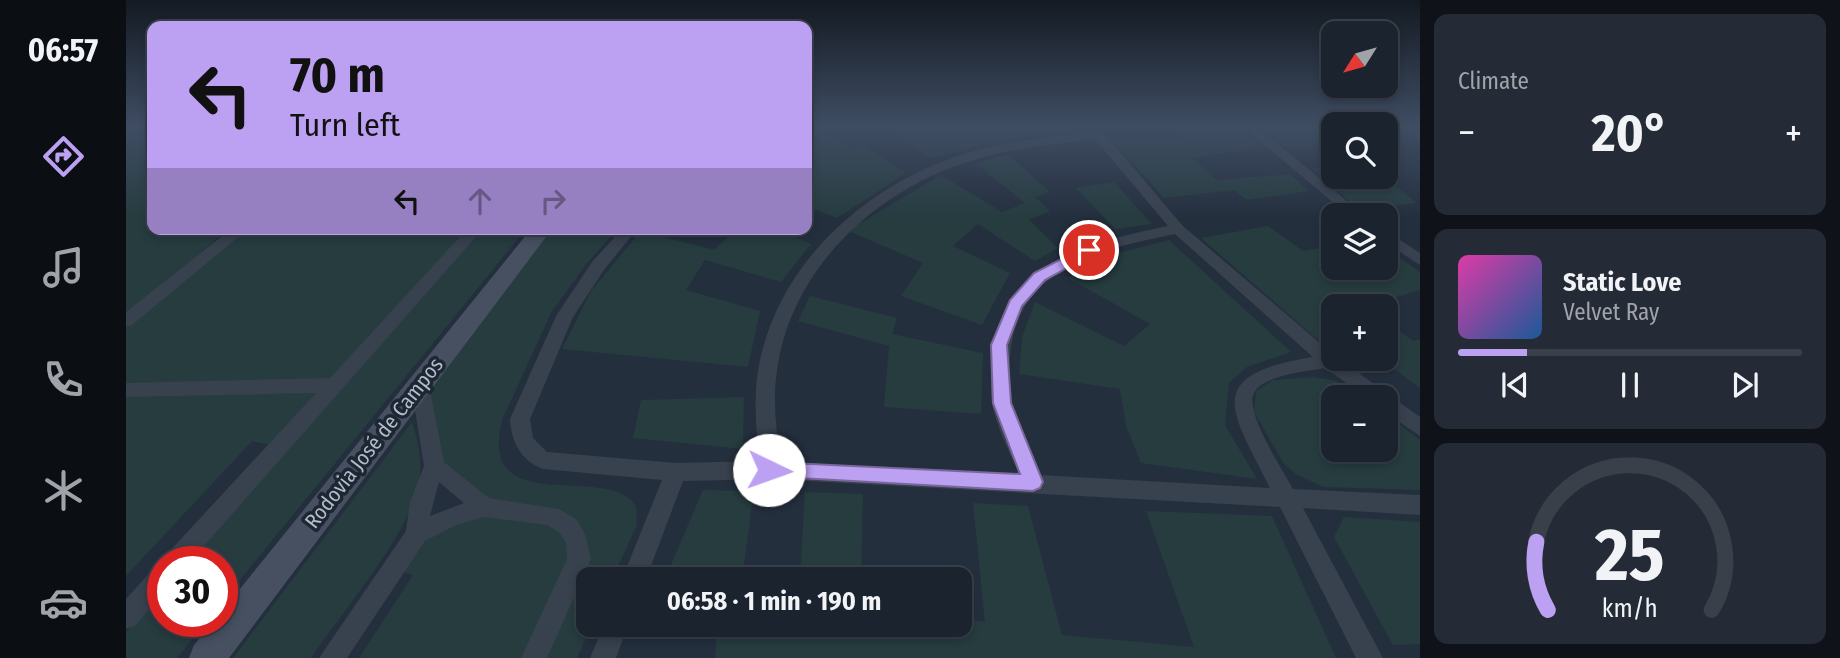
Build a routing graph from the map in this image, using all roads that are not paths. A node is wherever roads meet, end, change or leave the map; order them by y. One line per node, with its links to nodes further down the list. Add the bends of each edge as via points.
1 (975, 157): 23 (street, via 940,167 887,192 842,228 800,281 778,330 766,383)
2 (1116, 157): 5 (street)
3 (1285, 157): 4 (street)
4 (1341, 203)
5 (1178, 229): 13 (street); 25 (street, via 1106,243 1072,256 1039,276 1015,303 999,345 1002,403)
6 (234, 235): 12 (street)
7 (470, 235): 16 (street)
8 (537, 235): 17 (main road, Rodovia José de Campos)
9 (625, 235): 24 (street, via 565,316 520,419 520,437 543,460)
10 (1398, 244): 11 (street)
11 (1420, 260)
12 (126, 321)
13 (1321, 354)
14 (1321, 362): 26 (street, via 1281,370 1244,389 1246,420)
15 (1343, 371): 18 (street)
16 (333, 385): 19 (street); 30 (street)
17 (420, 385): 22 (street); 35 (main road, Rodovia José de Campos)
18 (1362, 385)
19 (126, 390)
20 (1398, 412): 21 (street)
21 (1420, 428)
22 (433, 466): 28 (street); 29 (street)
23 (769, 470): 24 (street); 25 (street)
24 (676, 472): 31 (street)
25 (1033, 482): 26 (street)
26 (1289, 499): 27 (street); 39 (street)
27 (1420, 505)
28 (484, 507): 29 (street); 37 (street, via 551,516 568,526 577,541 579,559)
29 (416, 534): 36 (street)
30 (189, 546)
31 (639, 567)
32 (147, 593): 33 (street)
33 (126, 617)
34 (611, 637): 38 (street)
35 (207, 658)
36 (332, 658)
37 (534, 658)
38 (603, 658)
39 (1370, 658)

